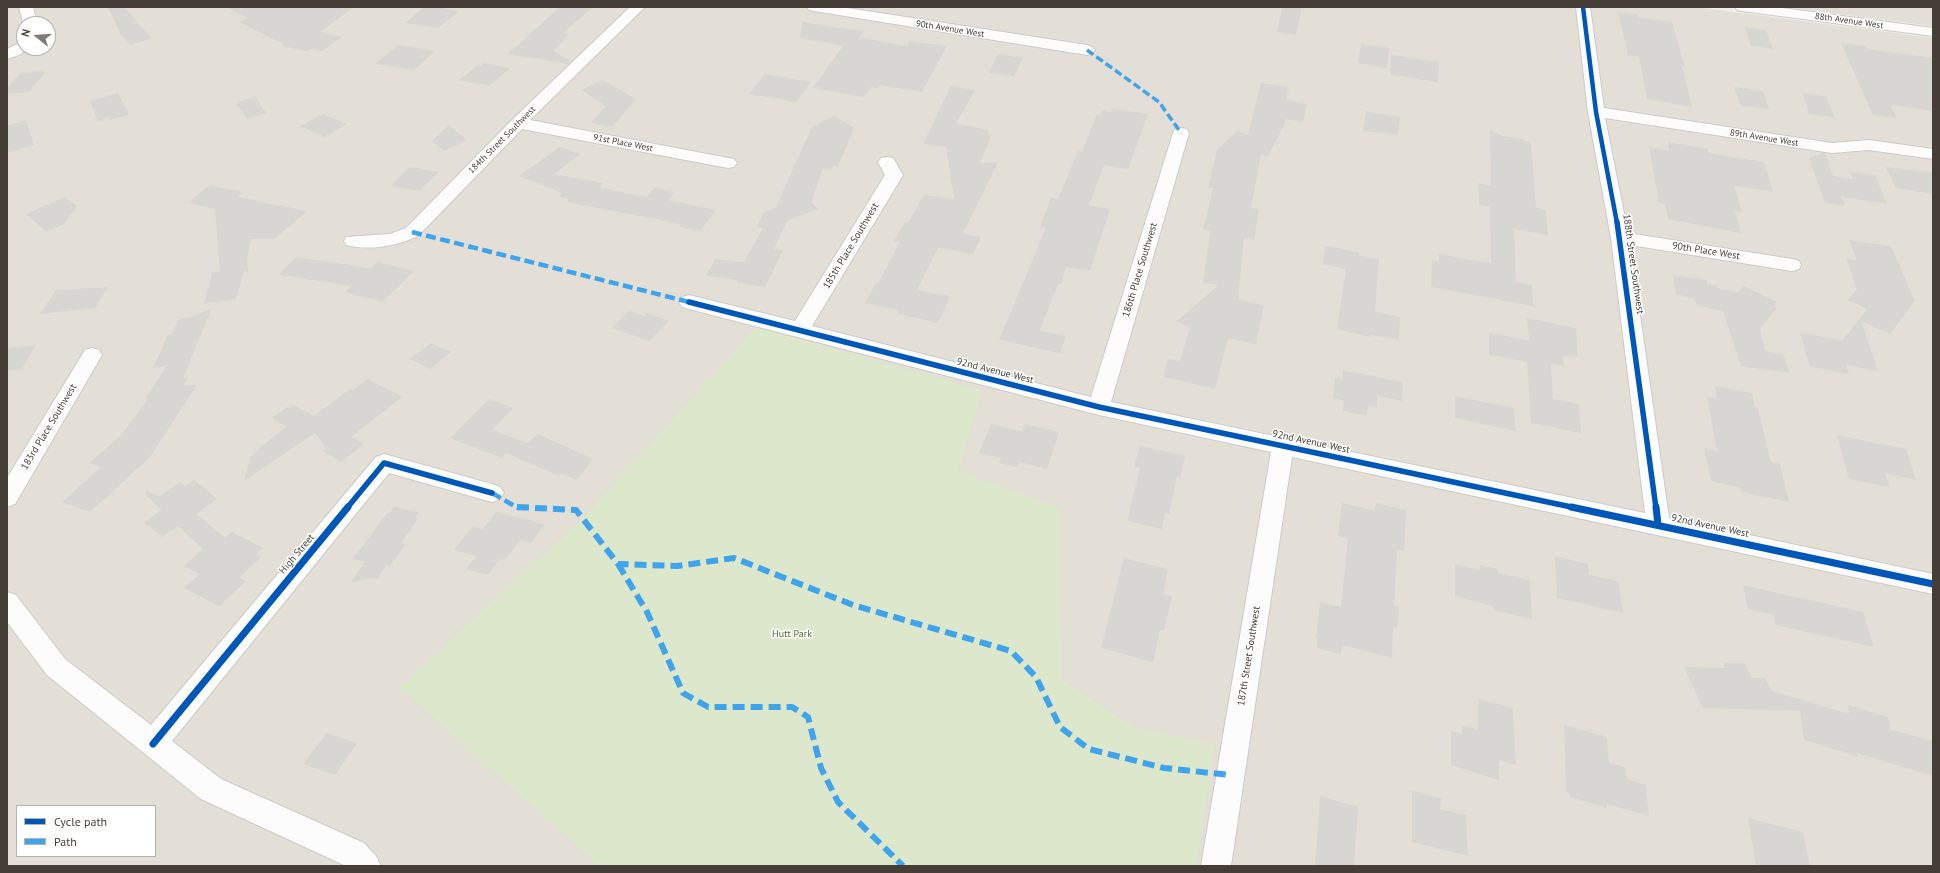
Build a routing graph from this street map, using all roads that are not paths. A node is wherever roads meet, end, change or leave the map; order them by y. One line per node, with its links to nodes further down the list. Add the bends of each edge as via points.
1 (638, 7): 10 (street, 184th Street Southwest)
2 (814, 7): 8 (street, 90th Avenue West)
3 (1583, 7): 9 (street, 188th Street Southwest)
4 (1742, 7): 6 (street, 88th Avenue West)
5 (1853, 7): 6 (street)
6 (1875, 25): 7 (street, 88th Avenue West)
7 (1933, 32)
8 (1087, 50)
9 (1596, 112): 12 (street, 89th Avenue West, via 1832,148 1869,145); 15 (street, 188th Street Southwest)
10 (518, 123): 14 (street, 91st Place West); 16 (street, 184th Street Southwest, via 412,232 400,239 387,242)
11 (1181, 132): 21 (street, 186th Place Southwest)
12 (1933, 154)
13 (887, 162): 19 (street, 185th Place Southwest, via 894,175)
14 (728, 163)
15 (1620, 238): 17 (street, 90th Place West); 25 (street, 188th Street Southwest)
16 (353, 241)
17 (1792, 265)
18 (688, 302): 19 (street, 92nd Avenue West)
19 (800, 329): 21 (street, 92nd Avenue West, via 972,376)
20 (92, 355): 24 (street, 183rd Place Southwest)
21 (1099, 407): 22 (street, 92nd Avenue West)
22 (1283, 446): 25 (street, 92nd Avenue West); 30 (street, 187th Street Southwest)
23 (492, 493): 28 (street, High Street, via 384,463)
24 (7, 498)
25 (1658, 525): 26 (street, 92nd Avenue West)
26 (1933, 584)
27 (7, 603): 28 (street, via 56,668)
28 (154, 744): 29 (street, via 211,789 354,854)
29 (366, 866)
30 (1216, 866)

